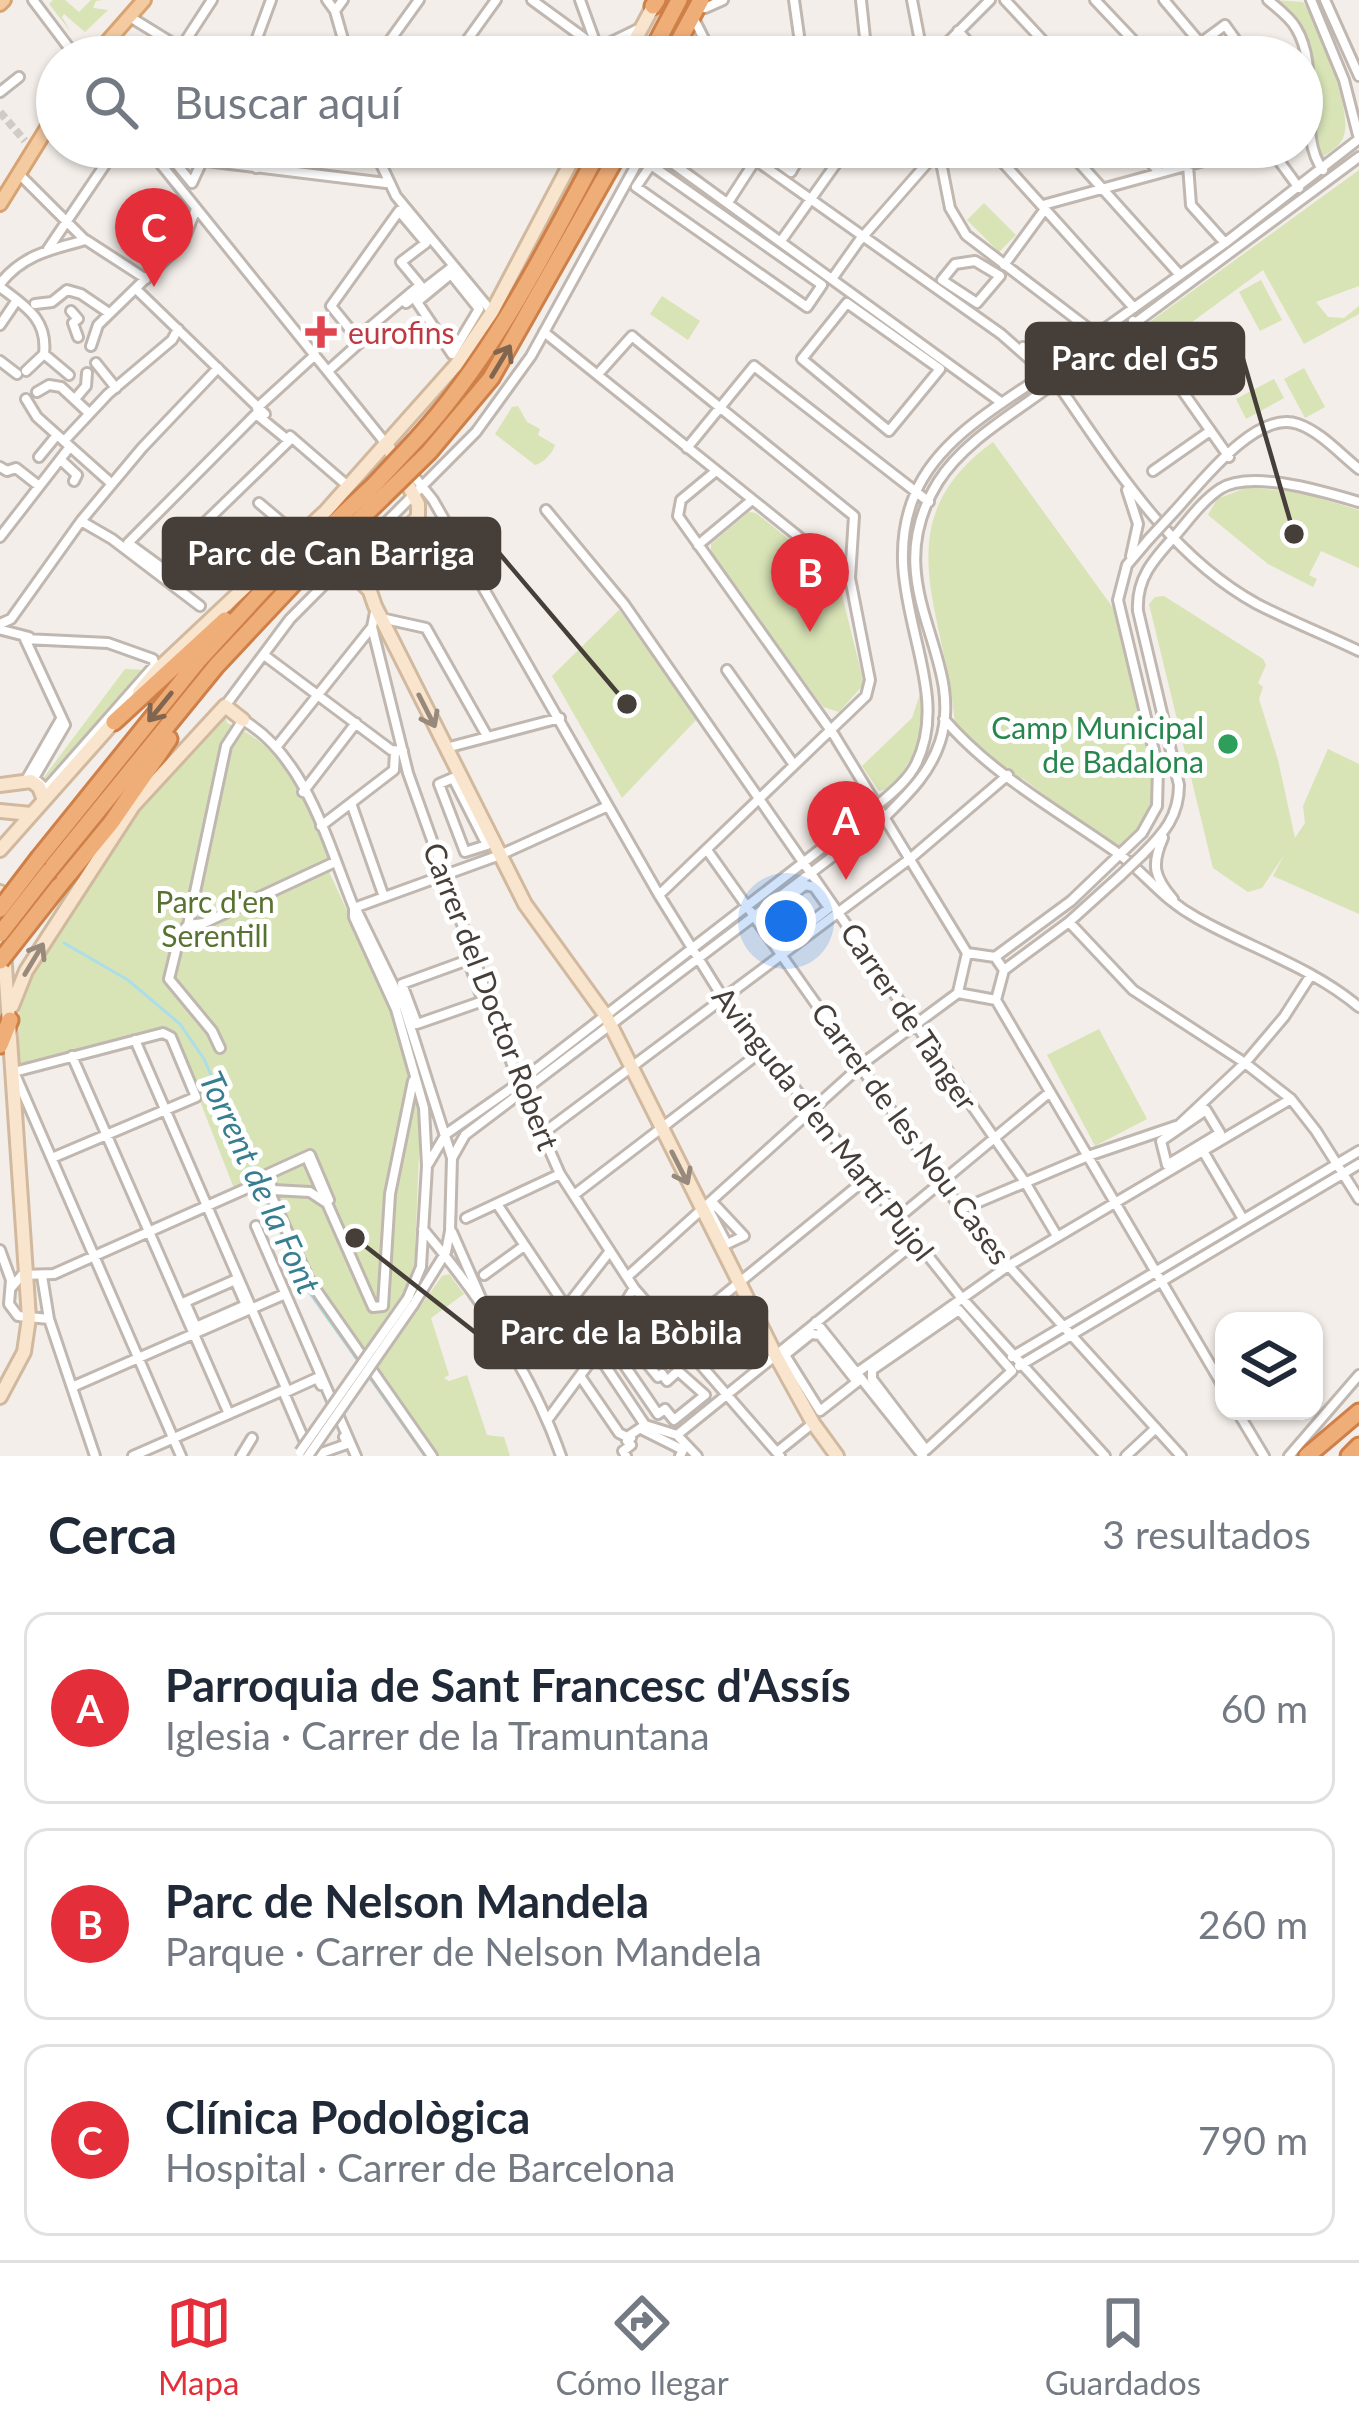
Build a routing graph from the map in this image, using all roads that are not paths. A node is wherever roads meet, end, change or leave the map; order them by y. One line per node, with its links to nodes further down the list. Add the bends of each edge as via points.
1 (33, 0): 29 (street)
2 (144, 0): 26 (main road)
3 (212, 0): 32 (street)
4 (271, 0): 33 (street)
5 (327, 0): 25 (street)
6 (343, 0): 25 (street)
7 (419, 0): 35 (street)
8 (496, 0): 36 (street)
9 (532, 0): 37 (street)
10 (580, 0): 38 (street)
11 (679, 0): 41 (highway)
12 (723, 0): 23 (street)
13 (794, 0): 45 (street)
14 (861, 0): 46 (street)
15 (912, 0): 47 (street)
16 (990, 0): 28 (street)
17 (1005, 0): 50 (street)
18 (1095, 0): 51 (street)
19 (1164, 0): 52 (street)
20 (1268, 0): 55 (street)
21 (1311, 0): 62 (street)
22 (1325, 0): 56 (street)
23 (705, 3): 27 (street); 42 (highway)
24 (654, 4): 39 (street); 40 (street)
25 (335, 11): 34 (street)
26 (130, 17): 30 (main road); 31 (street)
27 (696, 23): 43 (street); 44 (street)
28 (958, 31): 48 (street); 49 (street)
29 (60, 36)
30 (113, 36)
31 (156, 36)
32 (188, 36)
33 (258, 36)
34 (342, 36)
35 (393, 36)
36 (470, 36)
37 (587, 36)
38 (597, 36)
39 (624, 36)
40 (637, 36)
41 (660, 36)
42 (686, 36)
43 (688, 36)
44 (702, 36)
45 (799, 36)
46 (864, 36)
47 (922, 36)
48 (952, 36)
49 (963, 36)
50 (1038, 36)
51 (1129, 36)
52 (1197, 36)
53 (1210, 36): 54 (street, via 1225,25)
54 (1233, 36)
55 (1298, 36)
56 (1349, 59): 57 (street); 58 (street)
57 (1359, 65)
58 (1359, 76)
59 (19, 77): 60 (street)
60 (0, 92)
61 (1359, 108): 62 (street)
62 (1353, 122): 64 (street)
63 (36, 137): 93 (main road)
64 (1359, 139): 90 (street)
65 (1359, 157): 115 (street)
66 (104, 168): 104 (street)
67 (164, 168): 98 (street)
68 (203, 168): 98 (street)
69 (256, 168): 94 (street)
70 (381, 168): 94 (street)
71 (567, 168): 123 (street)
72 (590, 168): 172 (highway, bridge, via 476,368)
73 (610, 168): 172 (highway, one-way to 73, bridge, via 483,390)
74 (636, 168): 128 (street)
75 (649, 168): 95 (street)
76 (655, 168): 95 (street, via 823,285 807,307)
77 (679, 168): 100 (street)
78 (752, 168): 100 (street)
79 (767, 168): 99 (street)
80 (833, 168): 99 (street)
81 (923, 168): 105 (street)
82 (933, 168): 92 (street)
83 (941, 168): 92 (street)
84 (1009, 168): 102 (street)
85 (1084, 168): 96 (street)
86 (1155, 168): 91 (street)
87 (1176, 168): 91 (street)
88 (1188, 168): 108 (street, via 1191,205)
89 (1284, 168): 97 (street)
90 (1323, 170): 97 (street)
91 (1159, 172): 96 (street)
92 (942, 173): 111 (street, via 957,224)
93 (20, 174): 101 (main road); 104 (street)
94 (386, 183): 112 (street)
95 (636, 187)
96 (1102, 188): 102 (street); 115 (street)
97 (1299, 188): 108 (street)
98 (189, 199): 103 (street)
99 (812, 199): 105 (street); 107 (street)
100 (729, 202): 107 (street)
101 (0, 204)
102 (1044, 207): 111 (street); 121 (street)
103 (197, 208): 114 (street, via 183,242); 134 (street)
104 (67, 225): 106 (street); 109 (street)
105 (864, 236): 113 (street); 129 (street)
106 (86, 240): 109 (street); 114 (street)
107 (782, 241): 113 (street)
108 (1225, 244): 115 (street)
109 (47, 250): 117 (street, via 12,268)
110 (975, 262): 110 (street, via 1000,276 977,303 942,280 956,264)
111 (1004, 265): 130 (street)
112 (453, 266): 123 (street); 140 (street)
113 (832, 279): 151 (street)
114 (146, 280): 118 (street)
115 (1184, 280): 121 (street); 126 (street)
116 (420, 285): 116 (street, via 401,262 426,243 400,211 331,306 357,338)
117 (0, 286): 119 (street)
118 (137, 290): 124 (street); 127 (street)
119 (16, 301): 125 (street); 133 (street, via 43,326)
120 (35, 304): 124 (street, via 68,290)
121 (1134, 308): 126 (street); 130 (street)
122 (71, 310): 131 (street)
123 (485, 311): 123 (street, via 451,274 417,302 452,354); 158 (street, via 456,365)
124 (110, 314): 132 (street)
125 (0, 325)
126 (1133, 325): 144 (street); 156 (street)
127 (178, 329): 138 (street); 147 (street)
128 (544, 332): 143 (street); 174 (street, via 476,432)
129 (1001, 334): 137 (street); 142 (street)
130 (1096, 335): 137 (street)
131 (79, 337)
132 (91, 346)
133 (44, 353): 135 (street, via 22,372); 145 (street)
134 (315, 355): 140 (street); 153 (street)
135 (0, 362)
136 (96, 362): 147 (street)
137 (1056, 362): 142 (street); 144 (street)
138 (218, 368): 153 (street); 169 (street)
139 (940, 369): 139 (street, via 889,430 802,359 848,303)
140 (328, 371): 158 (street)
141 (87, 373): 150 (street)
142 (1042, 373): 146 (street); 151 (street)
143 (598, 374): 152 (street, via 632,336); 159 (street)
144 (1065, 374): 146 (street)
145 (69, 375)
146 (1054, 386): 167 (street); 176 (street, via 955,461)
147 (116, 388): 154 (street)
148 (37, 392): 150 (street, via 61,387)
149 (26, 399): 157 (street)
150 (75, 399): 154 (street)
151 (1002, 403): 173 (street, via 959,436)
152 (720, 407): 159 (street); 173 (street, via 754,366); 188 (street, via 854,516)
153 (257, 408): 171 (street)
154 (89, 413): 157 (street)
155 (236, 430): 155 (street, via 256,414 290,441 190,537 200,544 169,573 128,543)
156 (1210, 430): 161 (street); 166 (street)
157 (63, 442): 160 (street); 162 (street); 169 (street)
158 (386, 443): 171 (street); 174 (street)
159 (687, 448): 165 (street)
160 (39, 457)
161 (1229, 457): 164 (street, via 1263,425 1285,421); 186 (street, bridge)
162 (61, 460): 168 (street); 170 (street)
163 (4, 469): 170 (street, via 16,468)
164 (1359, 469)
165 (716, 470): 175 (street); 185 (street, via 678,508)
166 (1154, 471)
167 (1122, 477): 183 (street); 186 (street, via 1138,524)
168 (74, 481)
169 (112, 484): 181 (street)
170 (39, 486): 184 (street)
171 (349, 487): 182 (street)
172 (377, 492): 189 (highway); 197 (highway)
173 (915, 494): 176 (street); 222 (street, via 901,563 929,711 914,768)
174 (419, 497): 180 (street); 180 (street, Avinguda d'en Martí Pujol); 187 (street); 190 (street, via 418,517 367,568)
175 (753, 500): 185 (street); 188 (street)
176 (929, 502): 203 (street, via 913,559)
177 (1359, 502): 183 (street, via 1240,482 1215,493)
178 (260, 503): 182 (street)
179 (546, 510): 219 (street, Carrer de Tànger, via 624,604)
180 (440, 511): 202 (street, Avinguda d'en Martí Pujol)
181 (81, 521): 191 (street); 193 (street)
182 (298, 536): 198 (street)
183 (1174, 536): 195 (street, via 1256,603); 230 (street, via 1147,568 1137,602 1179,785)
184 (0, 537)
185 (698, 545): 206 (street)
186 (1130, 558): 234 (street, via 1119,611 1159,795 1152,817)
187 (344, 565): 190 (street); 196 (street)
188 (850, 578): 206 (street, via 870,687)
189 (265, 588): 204 (highway); 238 (highway, one-way to 238, via 198,661)
190 (369, 590): 192 (street)
191 (200, 606)
192 (376, 617): 200 (street); 207 (street, via 426,628); 209 (street, one-way to 209); 210 (street, Carrer del Doctor Robert)
193 (1, 628): 194 (street)
194 (22, 636): 198 (street, via 111,642 152,657); 216 (street, via 61,720)
195 (1359, 651)
196 (264, 655): 200 (street); 201 (street)
197 (216, 666): 228 (highway); 238 (highway)
198 (159, 668): 204 (street)
199 (727, 670): 211 (street)
200 (317, 694): 205 (street); 208 (street)
201 (235, 713): 208 (street); 223 (street); 253 (street)
202 (560, 718): 207 (street); 224 (street, Avinguda d'en Martí Pujol)
203 (944, 719): 214 (street); 227 (street, via 933,759)
204 (114, 722): 220 (street)
205 (356, 723): 210 (street); 218 (street)
206 (831, 731): 211 (street); 222 (street)
207 (488, 736): 209 (street)
208 (277, 746): 218 (street)
209 (446, 748): 233 (street)
210 (399, 752): 212 (street); 213 (street, Carrer del Doctor Robert)
211 (794, 765): 219 (street)
212 (394, 770): 213 (street); 221 (street)
213 (408, 773): 240 (street, Carrer del Doctor Robert)
214 (1009, 776): 234 (street); 235 (street)
215 (453, 778): 215 (street, via 461,795 487,845 465,851 439,784)
216 (30, 779): 216 (street, via 47,789 154,670 154,660 108,643 25,639 65,725); 217 (street); 220 (street)
217 (0, 784)
218 (303, 792): 229 (street)
219 (759, 799): 232 (street); 236 (street, Carrer de Tànger)
220 (44, 800): 226 (street)
221 (351, 802): 229 (street); 243 (street)
222 (879, 804): 227 (street); 236 (street)
223 (133, 806): 228 (street); 248 (street)
224 (608, 806): 233 (street); 244 (street, Avinguda d'en Martí Pujol)
225 (0, 811): 226 (street)
226 (32, 814): 231 (street)
227 (886, 816): 235 (street); 239 (street)
228 (111, 823): 248 (street); 261 (highway, bridge)
229 (321, 826): 237 (street)
230 (1167, 829): 249 (street, via 1154,870); 252 (street, bridge)
231 (0, 850)
232 (707, 850): 244 (street); 245 (street, Carrer de les Nou Cases)
233 (500, 855): 240 (street); 269 (street, via 538,926)
234 (1120, 855): 249 (street); 258 (street)
235 (910, 858): 250 (street); 256 (street)
236 (802, 861): 239 (street, Carrer de Tànger); 245 (street)
237 (335, 862): 246 (street); 253 (street)
238 (44, 865): 247 (highway, bridge); 254 (highway, bridge)
239 (812, 873): 250 (street, Carrer de Tànger); 251 (street)
240 (444, 874): 243 (street); 281 (street, Carrer del Doctor Robert)
241 (814, 886): 241 (street, via 829,908 783,944 766,915)
242 (0, 892): 268 (street)
243 (384, 896): 246 (street)
244 (659, 896): 255 (street, Avinguda d'en Martí Pujol)
245 (746, 905): 251 (street, Carrer de les Nou Cases); 255 (street)
246 (354, 908): 288 (street, via 404,1006); 300 (street, via 422,1090)
247 (0, 909)
248 (66, 909): 268 (street, one-way to 248, via 26,971)
249 (1182, 910): 263 (street)
250 (839, 912): 257 (street); 270 (street, Carrer de Tànger)
251 (755, 916): 257 (street, Carrer de les Nou Cases); 259 (street)
252 (1069, 922): 262 (street); 276 (street, via 1133,989)
253 (188, 926): 273 (street, via 169,979)
254 (0, 934)
255 (693, 947): 259 (street, Avinguda d'en Martí Pujol); 269 (street)
256 (967, 952): 258 (street); 264 (street)
257 (781, 954): 265 (street); 277 (street, Carrer de les Nou Cases)
258 (995, 957): 262 (street)
259 (697, 958): 265 (street, Avinguda d'en Martí Pujol); 269 (street)
260 (468, 960): 260 (street, via 483,1001 417,1024 402,984)
261 (0, 961)
262 (1004, 970): 266 (street)
263 (1311, 975): 267 (street); 276 (street)
264 (958, 993): 266 (street); 270 (street)
265 (723, 998): 274 (street, Avinguda d'en Martí Pujol); 278 (street)
266 (996, 1000): 282 (street)
267 (1359, 1006)
268 (9, 1017): 272 (highway); 279 (street)
269 (608, 1021): 278 (street); 281 (street)
270 (915, 1024): 277 (street); 291 (street, Carrer de Tànger)
271 (135, 1040): 275 (street); 285 (street); 285 (street, via 163,1033 178,1047 196,1096)
272 (0, 1045)
273 (220, 1048)
274 (762, 1051): 286 (street, Avinguda d'en Martí Pujol); 287 (street)
275 (72, 1056): 279 (street); 289 (street)
276 (1245, 1063): 283 (street); 294 (street, via 1179,1125)
277 (862, 1066): 286 (street); 303 (street, Carrer de les Nou Cases)
278 (630, 1068): 287 (street); 290 (street)
279 (7, 1073): 295 (street); 335 (street)
280 (413, 1081): 310 (street, via 390,1194 383,1306 373,1307)
281 (521, 1087): 288 (street); 290 (street, Carrer del Doctor Robert); 296 (street, via 465,1135)
282 (1050, 1092): 291 (street); 294 (street)
283 (1291, 1099): 292 (street); 299 (street)
284 (1206, 1110): 284 (street, via 1220,1133 1167,1165 1161,1142)
285 (167, 1111): 289 (street); 313 (street)
286 (810, 1111): 302 (street, Avinguda d'en Martí Pujol); 314 (street)
287 (661, 1129): 308 (street); 314 (street, one-way to 314)
288 (446, 1134): 296 (street); 300 (street)
289 (109, 1135): 295 (street); 322 (street)
290 (542, 1135): 301 (street, Carrer del Doctor Robert)
291 (994, 1138): 303 (street); 304 (street, Carrer de Tànger)
292 (1203, 1150): 311 (street); 318 (street)
293 (1359, 1151): 299 (street)
294 (1088, 1156): 304 (street); 311 (street)
295 (52, 1158): 330 (street)
296 (452, 1159): 305 (street)
297 (308, 1160): 310 (street)
298 (1359, 1164): 299 (street)
299 (1340, 1169): 309 (street); 318 (street); 339 (street)
300 (426, 1172): 305 (street); 320 (street)
301 (560, 1174): 308 (street, Carrer del Doctor Robert); 312 (street)
302 (866, 1179): 317 (street, Avinguda d'en Martí Pujol); 340 (street)
303 (943, 1182): 315 (street, Carrer de les Nou Cases); 317 (street)
304 (1025, 1182): 315 (street); 323 (street, Carrer de Tànger)
305 (451, 1183): 321 (street)
306 (266, 1184): 395 (street, via 309,1280)
307 (252, 1186): 313 (street)
308 (574, 1195): 328 (street, Carrer del Doctor Robert)
309 (1359, 1199)
310 (327, 1201): 310 (street, via 273,1190 266,1175 310,1156)
311 (1115, 1203): 323 (street); 334 (street)
312 (496, 1204): 316 (street); 326 (street)
313 (208, 1207): 322 (street); 348 (street)
314 (708, 1207): 314 (street, via 729,1220 744,1236 727,1244); 337 (street); 340 (street)
315 (962, 1209): 331 (street, Carrer de les Nou Cases)
316 (466, 1218)
317 (898, 1218): 325 (street, Avinguda d'en Martí Pujol)
318 (1244, 1219): 334 (street)
319 (256, 1226): 344 (street)
320 (422, 1228): 324 (street); 346 (street)
321 (451, 1231): 324 (street); 329 (street); 350 (street)
322 (151, 1232): 330 (street); 355 (street)
323 (1058, 1236): 331 (street)
324 (430, 1237): 329 (street)
325 (917, 1241): 345 (street, Avinguda d'en Martí Pujol); 353 (street)
326 (524, 1246): 336 (street); 349 (street)
327 (0, 1250): 342 (street)
328 (610, 1251): 337 (street, Carrer del Doctor Robert); 349 (street)
329 (446, 1252): 332 (street); 333 (street)
330 (94, 1256): 335 (street); 361 (street)
331 (1008, 1266): 345 (street); 354 (street, Carrer de les Nou Cases)
332 (438, 1268): 333 (street); 346 (street)
333 (457, 1269): 350 (street)
334 (1156, 1271): 339 (street); 354 (street)
335 (35, 1275): 342 (street, via 16,1278); 351 (street); 352 (street)
336 (484, 1275)
337 (627, 1277): 343 (street, Carrer del Doctor Robert)
338 (235, 1280): 338 (street, via 246,1305 196,1327 185,1302)
339 (1162, 1281): 358 (street); 366 (street)
340 (739, 1283): 356 (street); 360 (street)
341 (0, 1284): 342 (street)
342 (11, 1288): 347 (street)
343 (634, 1288): 356 (street, Carrer del Doctor Robert); 359 (street, via 608,1331 610,1347)
344 (285, 1294): 348 (street); 367 (street)
345 (960, 1296): 362 (street, Avinguda d'en Martí Pujol); 365 (street)
346 (410, 1302): 390 (street, bridge)
347 (4, 1307): 351 (street)
348 (252, 1308): 355 (street); 371 (street)
349 (566, 1310): 359 (street); 363 (street)
350 (488, 1315): 363 (street)
351 (29, 1318): 352 (street); 373 (street, via 24,1352)
352 (49, 1319): 370 (street)
353 (817, 1322): 360 (street); 365 (street)
354 (1061, 1327): 358 (street, Carrer de les Nou Cases); 362 (street)
355 (194, 1334): 361 (street); 375 (street)
356 (675, 1335): 372 (street, Carrer del Doctor Robert)
357 (820, 1335): 357 (street, via 857,1382 820,1411 785,1355)
358 (1070, 1336): 364 (street); 381 (street, Carrer de les Nou Cases)
359 (597, 1356): 369 (street); 380 (street)
360 (776, 1356): 372 (street); 379 (street)
361 (140, 1358): 370 (street); 383 (street)
362 (1012, 1358): 364 (street, Avinguda d'en Martí Pujol)
363 (520, 1366): 376 (street)
364 (1016, 1369): 364 (street, via 958,1310 875,1368 872,1379 926,1450); 400 (street, Avinguda d'en Martí Pujol)
365 (858, 1372): 388 (street)
366 (1215, 1372)
367 (320, 1374): 371 (street); 394 (street)
368 (1359, 1375): 404 (street)
369 (580, 1376): 376 (street); 380 (street, via 619,1433 627,1437)
370 (72, 1387): 391 (street)
371 (286, 1388): 375 (street)
372 (727, 1395): 382 (street); 387 (street, Carrer del Doctor Robert)
373 (0, 1397)
374 (1359, 1412): 405 (highway)
375 (229, 1414): 383 (street)
376 (548, 1419): 396 (street)
377 (674, 1420): 377 (street, via 705,1394 678,1371 667,1381 658,1377 644,1352 626,1366 658,1414 665,1409)
378 (1243, 1420): 403 (street)
379 (813, 1423): 387 (street); 399 (street)
380 (645, 1425): 382 (street)
381 (1156, 1428): 401 (street); 402 (street, Carrer de les Nou Cases)
382 (677, 1436): 386 (street)
383 (173, 1437): 389 (street); 392 (street)
384 (252, 1438): 393 (street)
385 (1359, 1446): 406 (highway)
386 (684, 1453): 397 (street, via 645,1429 626,1441); 398 (street)
387 (778, 1454)
388 (918, 1454)
389 (138, 1455)
390 (306, 1455): 390 (street, via 347,1444 318,1378 284,1393)
391 (95, 1456)
392 (181, 1456)
393 (241, 1456)
394 (356, 1456)
395 (432, 1456)
396 (561, 1456)
397 (626, 1456)
398 (697, 1456)
399 (837, 1456)
400 (1105, 1456)
401 (1126, 1456)
402 (1181, 1456)
403 (1264, 1456)
404 (1289, 1456)
405 (1307, 1456)
406 (1349, 1456)

